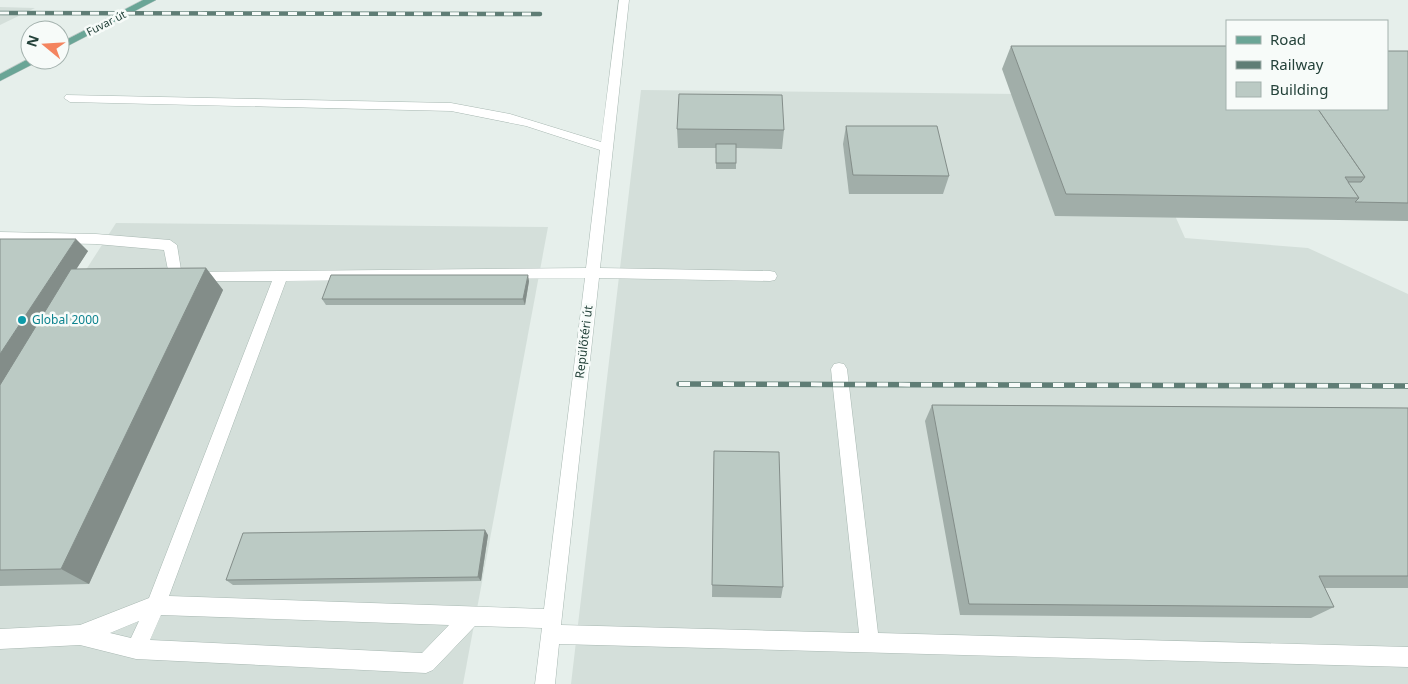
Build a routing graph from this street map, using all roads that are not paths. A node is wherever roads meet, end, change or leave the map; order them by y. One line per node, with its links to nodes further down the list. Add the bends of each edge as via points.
1 (151, 0): 3 (main road, Fuvar út)
2 (624, 0): 7 (street, Repülőtéri út)
3 (70, 42)
4 (20, 68): 5 (main road)
5 (0, 78)
6 (70, 98): 7 (street, via 450,107 538,124)
7 (606, 148): 9 (street, Repülőtéri út)
8 (0, 237): 11 (street, via 96,238 170,245)
9 (592, 273): 12 (street); 13 (street); 17 (street, Repülőtéri út)
10 (156, 276): 11 (street)
11 (174, 276): 12 (street)
12 (281, 276): 15 (street)
13 (770, 276)
14 (839, 369): 20 (street)
15 (156, 605): 16 (street); 18 (street); 21 (street)
16 (470, 617): 17 (street); 21 (street, via 426,663)
17 (552, 626): 20 (street); 23 (street, Repülőtéri út)
18 (80, 635): 19 (street); 21 (street)
19 (0, 639)
20 (870, 642): 22 (street)
21 (136, 649)
22 (1408, 657)
23 (546, 684)

